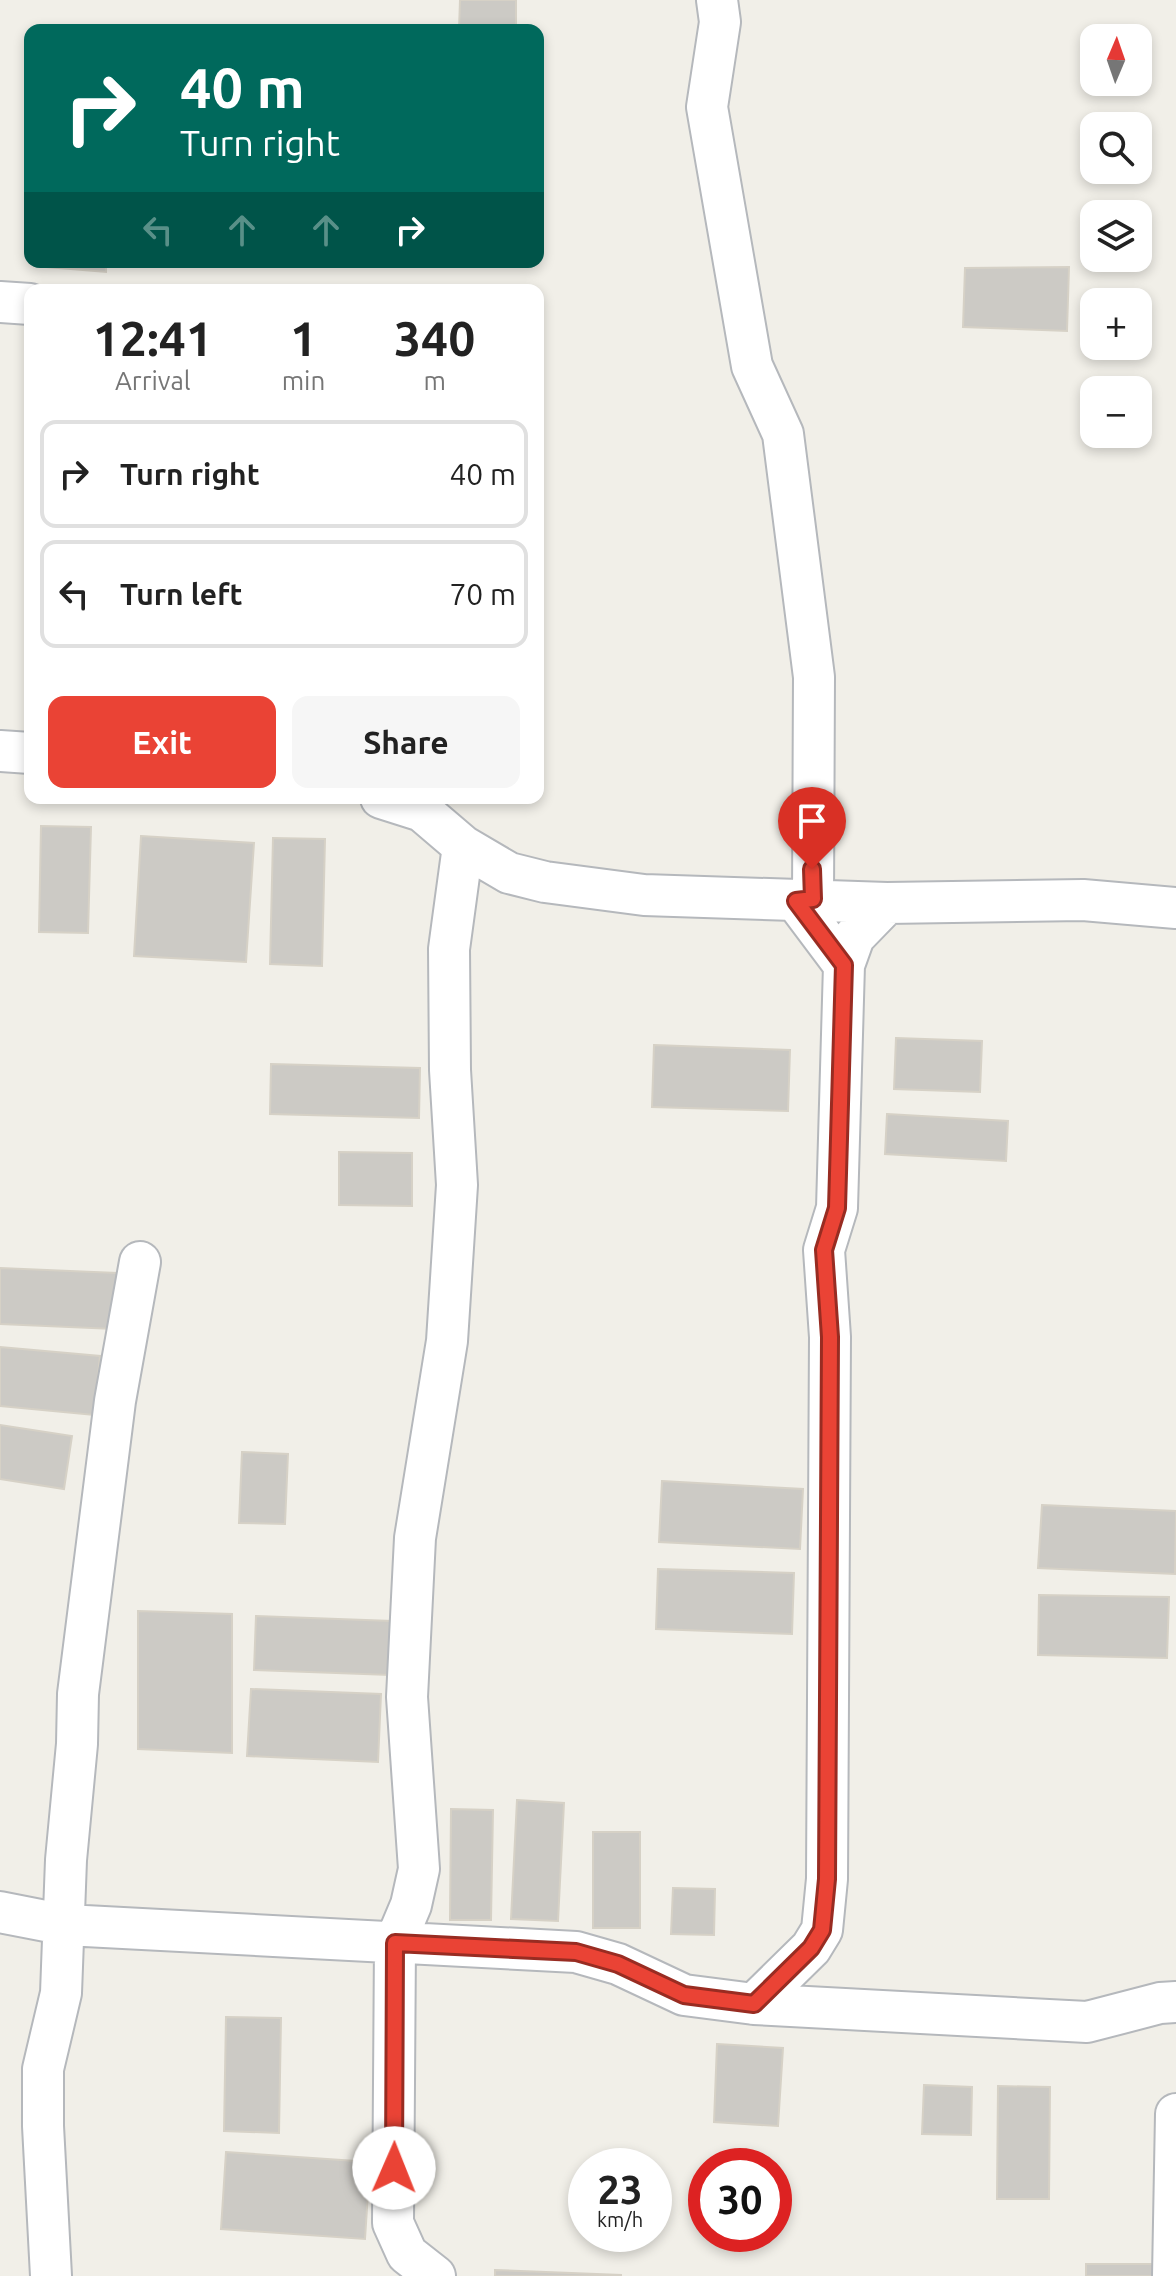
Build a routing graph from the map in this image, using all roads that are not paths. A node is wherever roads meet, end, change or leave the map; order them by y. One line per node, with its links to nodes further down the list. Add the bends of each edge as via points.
1 (717, 0): 8 (street, via 720,22 707,107 752,366 783,434 814,677)
2 (0, 302): 3 (street)
3 (24, 304)
4 (0, 751): 5 (street)
5 (24, 753)
6 (422, 805): 7 (street)
7 (463, 846): 8 (street, via 509,873 545,882 644,895); 15 (street, via 449,949 455,1216 447,1341 415,1538 407,1697 419,1869)
8 (804, 900): 9 (street); 11 (street)
9 (887, 903): 10 (street, via 1083,900); 11 (street, via 854,937)
10 (1176, 908)
11 (844, 965): 17 (street, via 837,1208 824,1250 830,1337 827,1879 822,1930 811,1948)
12 (140, 1262): 14 (street, via 115,1401 78,1694)
13 (0, 1912): 14 (street)
14 (66, 1925): 15 (street); 19 (street, via 61,1993 43,2069)
15 (395, 1943): 17 (street, via 576,1952 618,1964 684,1995); 20 (street, via 393,2223 407,2254)
16 (1176, 2002): 17 (street, via 1087,2022)
17 (754, 2004)
18 (1176, 2114): 21 (street)
19 (51, 2276)
20 (435, 2276)
21 (1173, 2276)

